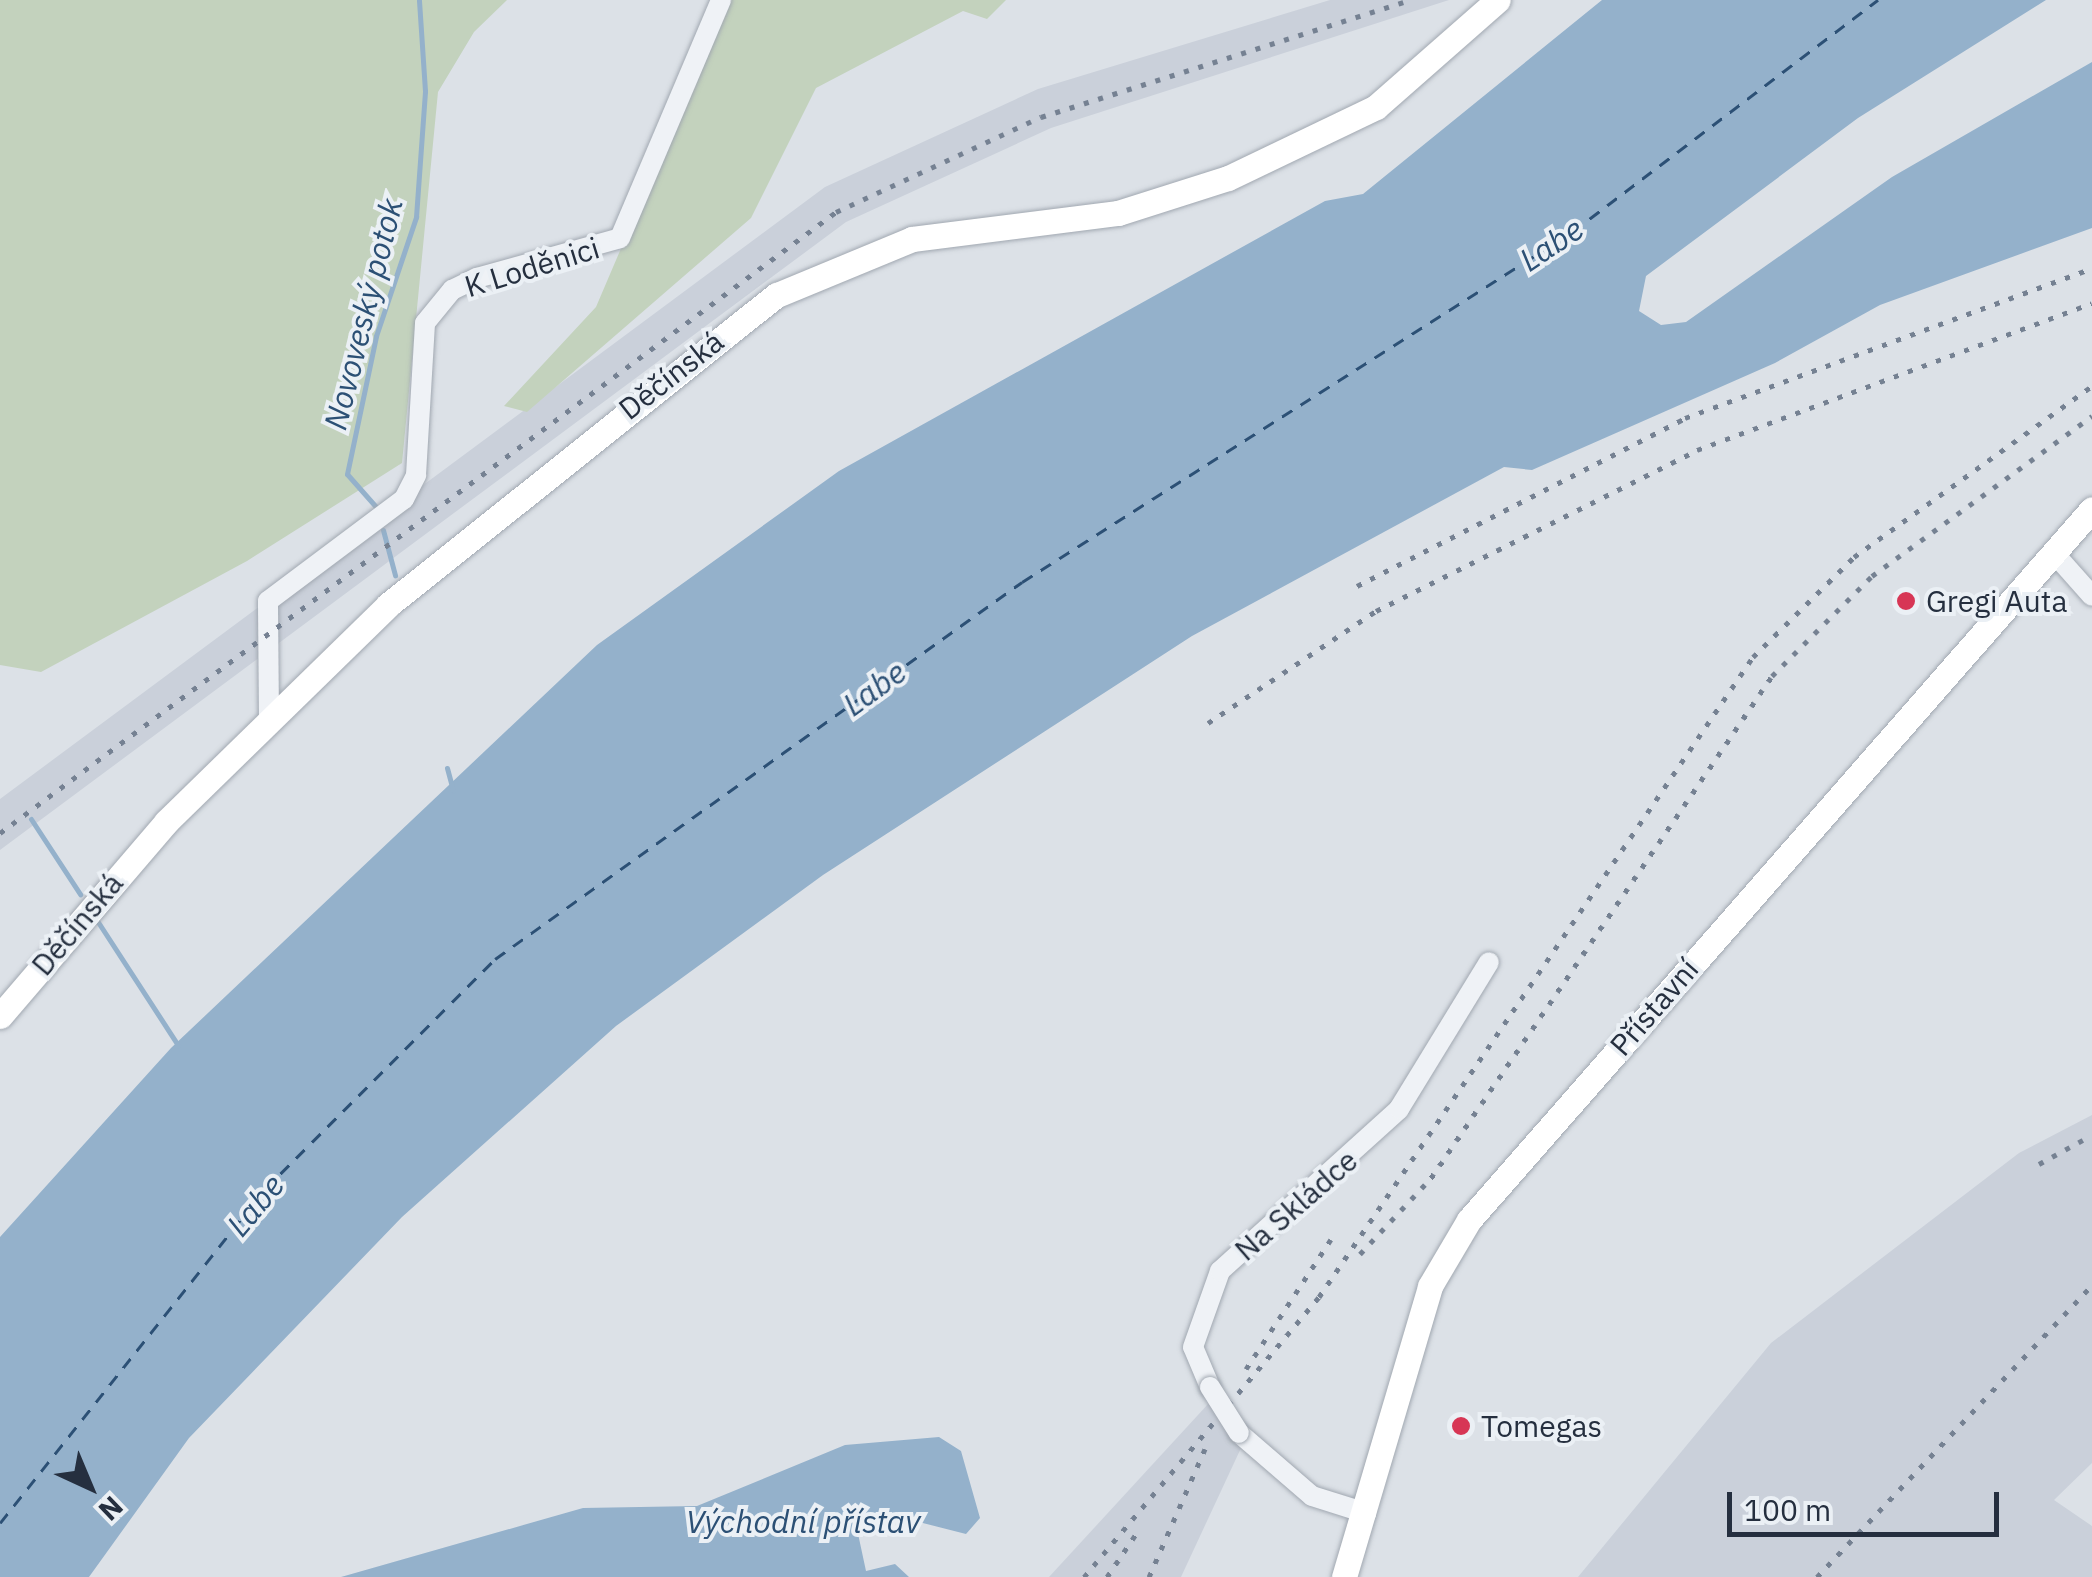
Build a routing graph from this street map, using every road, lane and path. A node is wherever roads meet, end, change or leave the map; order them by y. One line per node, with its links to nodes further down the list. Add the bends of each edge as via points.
1 (721, 0): 6 (street, K Loděnici, via 620,238 477,278 425,323 416,476 404,499 268,602)
2 (1498, 0): 6 (main road, Děčínská, via 1376,107 1228,178 1118,213 912,239 807,278 496,512)
3 (2092, 509): 4 (main road, Přístavní)
4 (2054, 553): 5 (street); 9 (main road, Přístavní, via 1469,1220 1430,1286)
5 (2092, 596)
6 (269, 719): 8 (main road, Děčínská, via 112,880)
7 (1489, 962): 9 (street, Na Skládce, bridge, via 1400,1109 1220,1270 1193,1347 1239,1433 1312,1496)
8 (0, 1016)
9 (1366, 1513): 10 (main road, Přístavní)
10 (1344, 1577)

